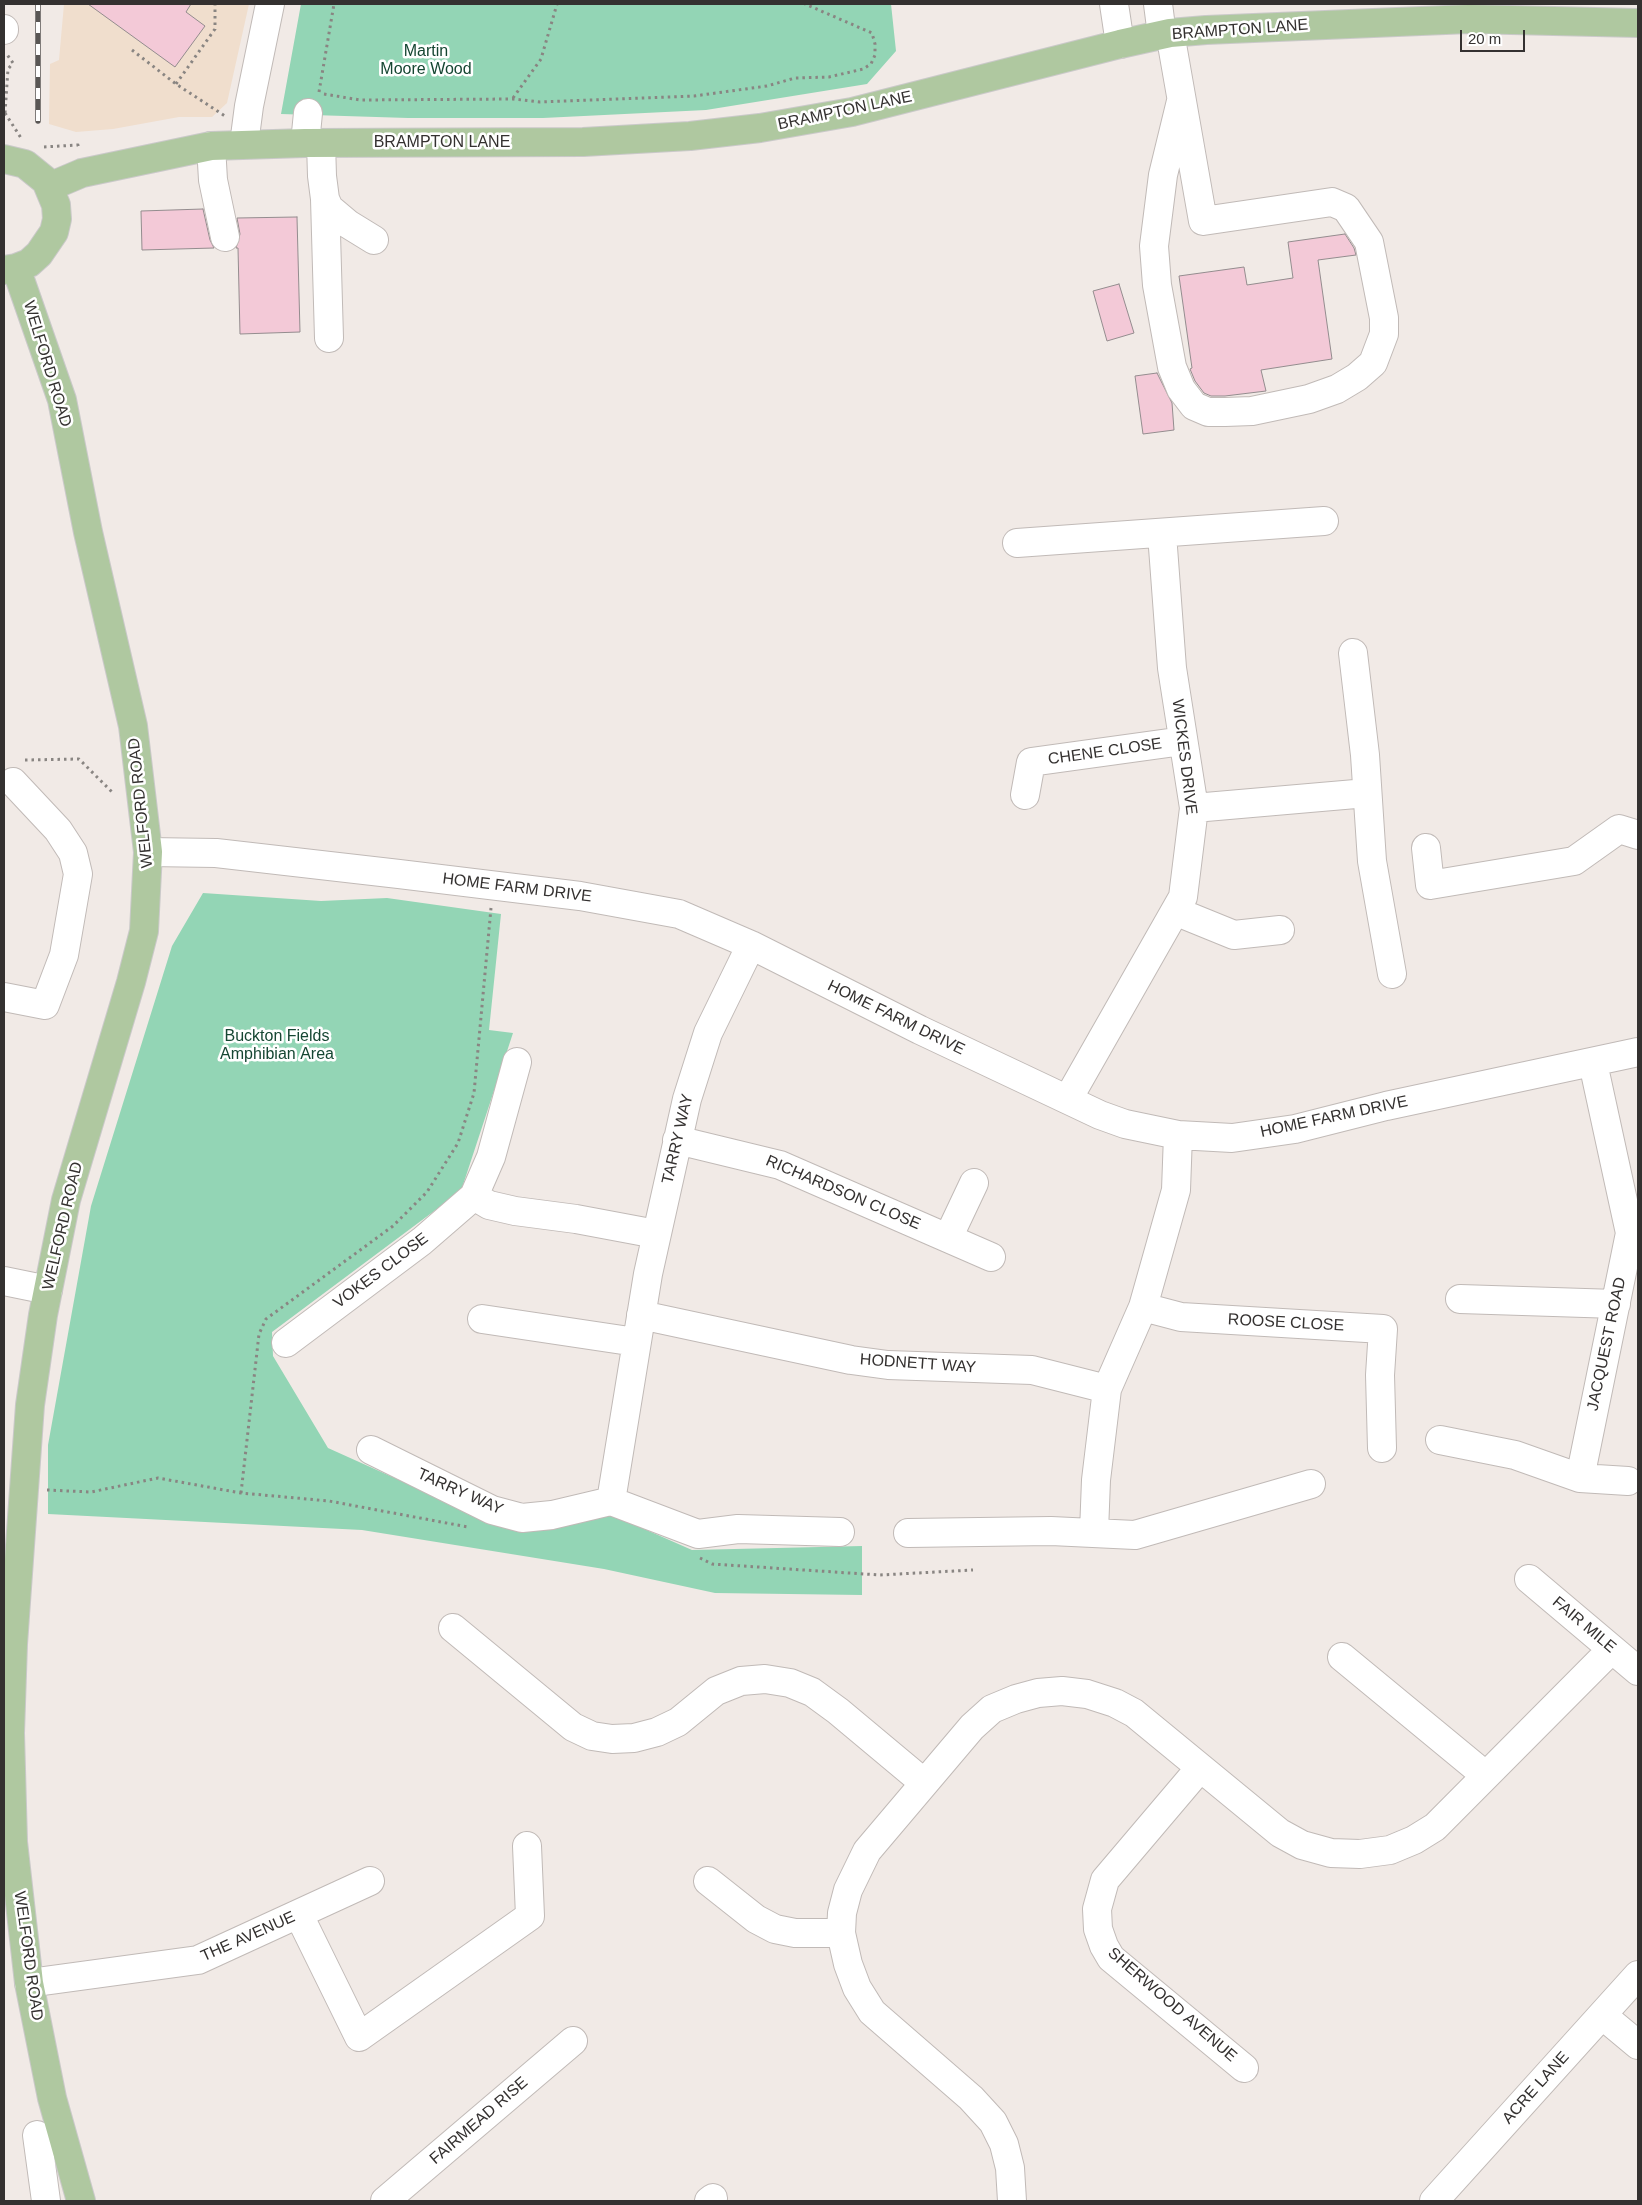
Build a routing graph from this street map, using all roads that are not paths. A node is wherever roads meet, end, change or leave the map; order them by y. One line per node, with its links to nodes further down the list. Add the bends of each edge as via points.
1 (270, 4): 10 (street)
2 (1114, 4): 6 (street)
3 (1158, 4): 5 (street)
4 (1638, 23): 5 (main road, BRAMPTON LANE, via 1468,19 1248,27)
5 (1166, 34): 6 (main road, BRAMPTON LANE); 8 (street)
6 (1120, 44): 9 (main road, BRAMPTON LANE, via 852,112 760,128 601,141)
7 (315, 102): 9 (street)
8 (1181, 102): 8 (street, via 1203,221 1332,202 1346,208 1369,242 1384,318 1384,334 1373,363 1337,389 1309,399 1225,412 1208,412 1194,406 1181,389 1172,367 1156,285 1154,246 1163,174)
9 (313, 143): 10 (main road, BRAMPTON LANE); 14 (street)
10 (244, 144): 11 (main road, BRAMPTON LANE)
11 (211, 146): 13 (main road, BRAMPTON LANE, via 82,173); 15 (street, via 213,180)
12 (4, 159): 13 (main road, via 25,164 36,171)
13 (49, 187): 17 (main road, via 56,206 54,232 40,254)
14 (325, 199): 16 (street, via 329,208 348,224); 18 (street)
15 (225, 238)
16 (374, 240)
17 (10, 269): 30 (main road, WELFORD ROAD, via 62,400 88,532 133,726)
18 (329, 338)
19 (1324, 521): 20 (street)
20 (1162, 534): 21 (street); 23 (street, WICKES DRIVE, via 1172,668)
21 (1017, 543)
22 (1353, 653): 25 (street)
23 (1184, 741): 26 (street, CHENE CLOSE, via 1031,762); 27 (street, WICKES DRIVE)
24 (18, 771): 35 (street, via 73,853 78,874 64,954 45,1004)
25 (1367, 793): 27 (street); 34 (street, via 1372,861)
26 (1025, 795)
27 (1194, 808): 31 (street, WICKES DRIVE, via 1183,897)
28 (1638, 835): 29 (street, via 1619,829 1574,861 1430,885)
29 (1426, 848)
30 (148, 852): 33 (street, HOME FARM DRIVE, via 216,853 580,896 679,914); 48 (main road, WELFORD ROAD, via 144,931 66,1200)
31 (1175, 911): 32 (street, via 1234,935); 39 (street, WICKES DRIVE)
32 (1280, 930)
33 (751, 945): 39 (street, HOME FARM DRIVE); 41 (street, TARRY WAY, via 708,1033 696,1065)
34 (1392, 974)
35 (4, 997)
36 (1638, 1052): 38 (street, HOME FARM DRIVE)
37 (517, 1062): 43 (street, VOKES CLOSE, via 491,1157)
38 (1594, 1063): 40 (street, HOME FARM DRIVE, via 1386,1106 1295,1129 1232,1138); 50 (street, JACQUEST ROAD, via 1630,1233)
39 (1068, 1100): 40 (street, HOME FARM DRIVE, via 1125,1124)
40 (1178, 1135): 51 (street, via 1176,1190)
41 (677, 1140): 44 (street, TARRY WAY); 45 (street, RICHARDSON CLOSE, via 780,1165)
42 (974, 1183): 45 (street)
43 (474, 1196): 44 (street, via 489,1205 515,1211); 55 (street, VOKES CLOSE, via 422,1240)
44 (656, 1234): 52 (street, TARRY WAY)
45 (948, 1238): 46 (street, RICHARDSON CLOSE)
46 (991, 1257)
47 (4, 1281): 48 (street)
48 (48, 1290): 81 (main road, WELFORD ROAD, via 29,1414 10,1733 13,1842)
49 (1460, 1299): 50 (street)
50 (1616, 1304): 60 (street, JACQUEST ROAD)
51 (1143, 1307): 56 (street); 58 (street, ROOSE CLOSE, via 1181,1317 1383,1329 1380,1376)
52 (641, 1315): 54 (street, TARRY WAY); 56 (street, HODNETT WAY, via 851,1360 888,1365 1032,1370)
53 (482, 1319): 54 (street)
54 (636, 1342): 63 (street, TARRY WAY)
55 (286, 1343)
56 (1107, 1389): 65 (street, via 1096,1480)
57 (1440, 1440): 60 (street, via 1515,1455)
58 (1382, 1448)
59 (371, 1450): 63 (street, TARRY WAY, via 492,1510 522,1518 552,1515)
60 (1580, 1478): 61 (street)
61 (1628, 1481)
62 (1311, 1484): 65 (street, via 1135,1535)
63 (611, 1501): 64 (street, via 698,1534 738,1529)
64 (840, 1532)
65 (1094, 1532): 66 (street)
66 (908, 1533)
67 (1529, 1579): 69 (street, FAIR MILE)
68 (453, 1628): 74 (street, via 573,1727 592,1736 634,1738 657,1732 678,1722 716,1691 741,1681 765,1679 790,1683 812,1692)
69 (1612, 1649): 71 (street, FAIR MILE); 73 (street)
70 (1342, 1658): 73 (street)
71 (1638, 1671)
72 (1200, 1768): 73 (street, via 1280,1833 1302,1845 1331,1853 1360,1854 1390,1850 1436,1827); 74 (street, via 1122,1706 1087,1694 1062,1691 1031,1695 992,1709); 85 (street, SHERWOOD AVENUE, via 1105,1880 1097,1909 1098,1930 1111,1958)
73 (1485, 1775)
74 (923, 1782): 79 (street, via 859,1863 842,1913)
75 (527, 1846): 78 (street, via 530,1916 359,2037)
76 (370, 1881): 78 (street, THE AVENUE)
77 (708, 1881): 79 (street, via 756,1919 775,1929 796,1933)
78 (299, 1915): 81 (street, THE AVENUE, via 198,1960)
79 (841, 1933): 90 (street, via 857,1988 872,2012 971,2098 993,2122 1004,2144 1010,2168)
80 (1638, 1975): 82 (street, ACRE LANE)
81 (29, 1984): 88 (main road, WELFORD ROAD, via 52,2098)
82 (1602, 2015): 84 (street); 91 (street, ACRE LANE)
83 (573, 2041): 89 (street, FAIRMEAD RISE)
84 (1638, 2045)
85 (1244, 2068)
86 (37, 2134): 87 (street)
87 (46, 2201)
88 (81, 2201)
89 (385, 2201)
90 (1012, 2201)
91 (1434, 2201)

